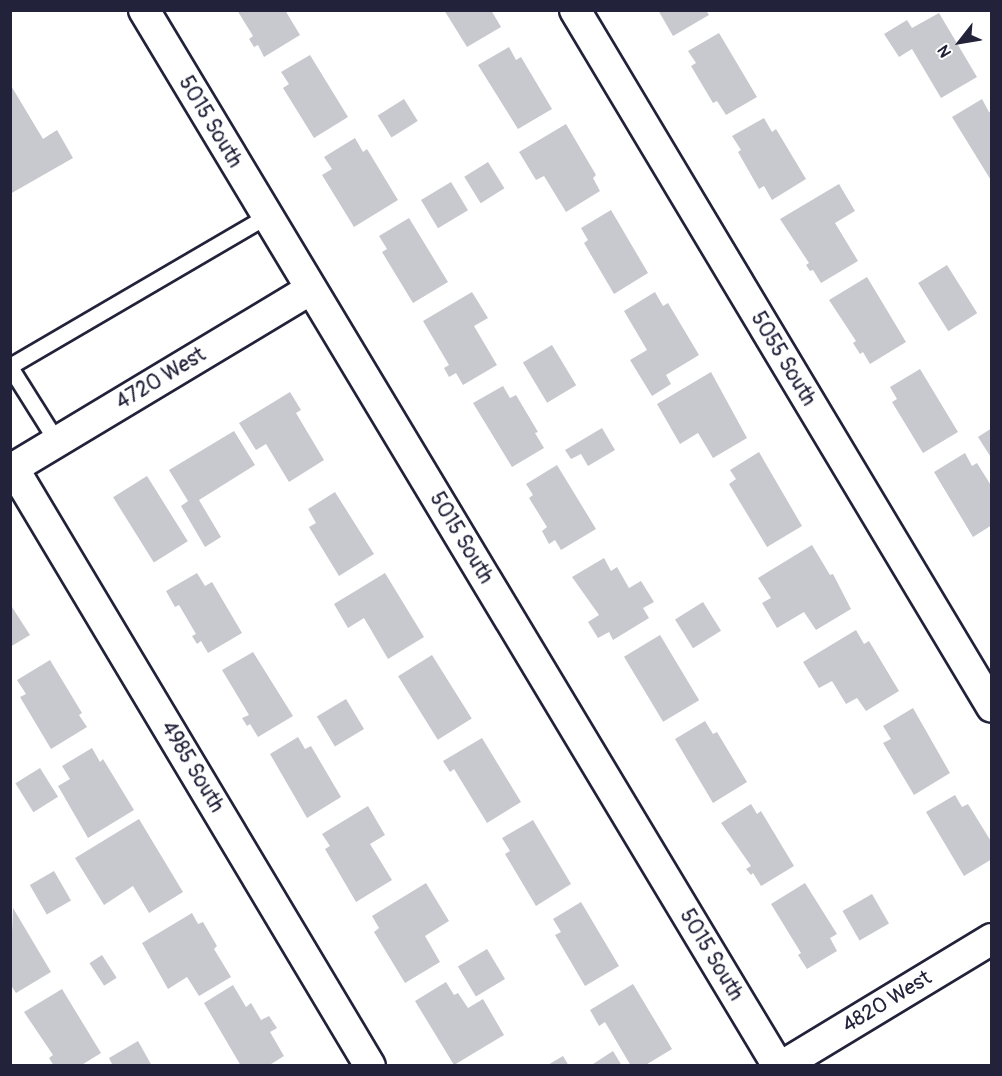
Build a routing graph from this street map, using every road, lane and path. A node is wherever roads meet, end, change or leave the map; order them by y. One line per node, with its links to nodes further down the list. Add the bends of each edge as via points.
1 (144, 10): 3 (street, 5015 South)
2 (575, 10): 8 (street, 5055 South)
3 (267, 216): 4 (street, 5015 South); 5 (lane)
4 (311, 289): 6 (street, 4720 West); 11 (street, 5015 South)
5 (10, 366): 6 (lane)
6 (57, 442): 7 (street, 4720 West)
7 (12, 469): 10 (street, 4985 South)
8 (992, 706)
9 (992, 939): 11 (street, 4820 West)
10 (370, 1065)
11 (780, 1065)

